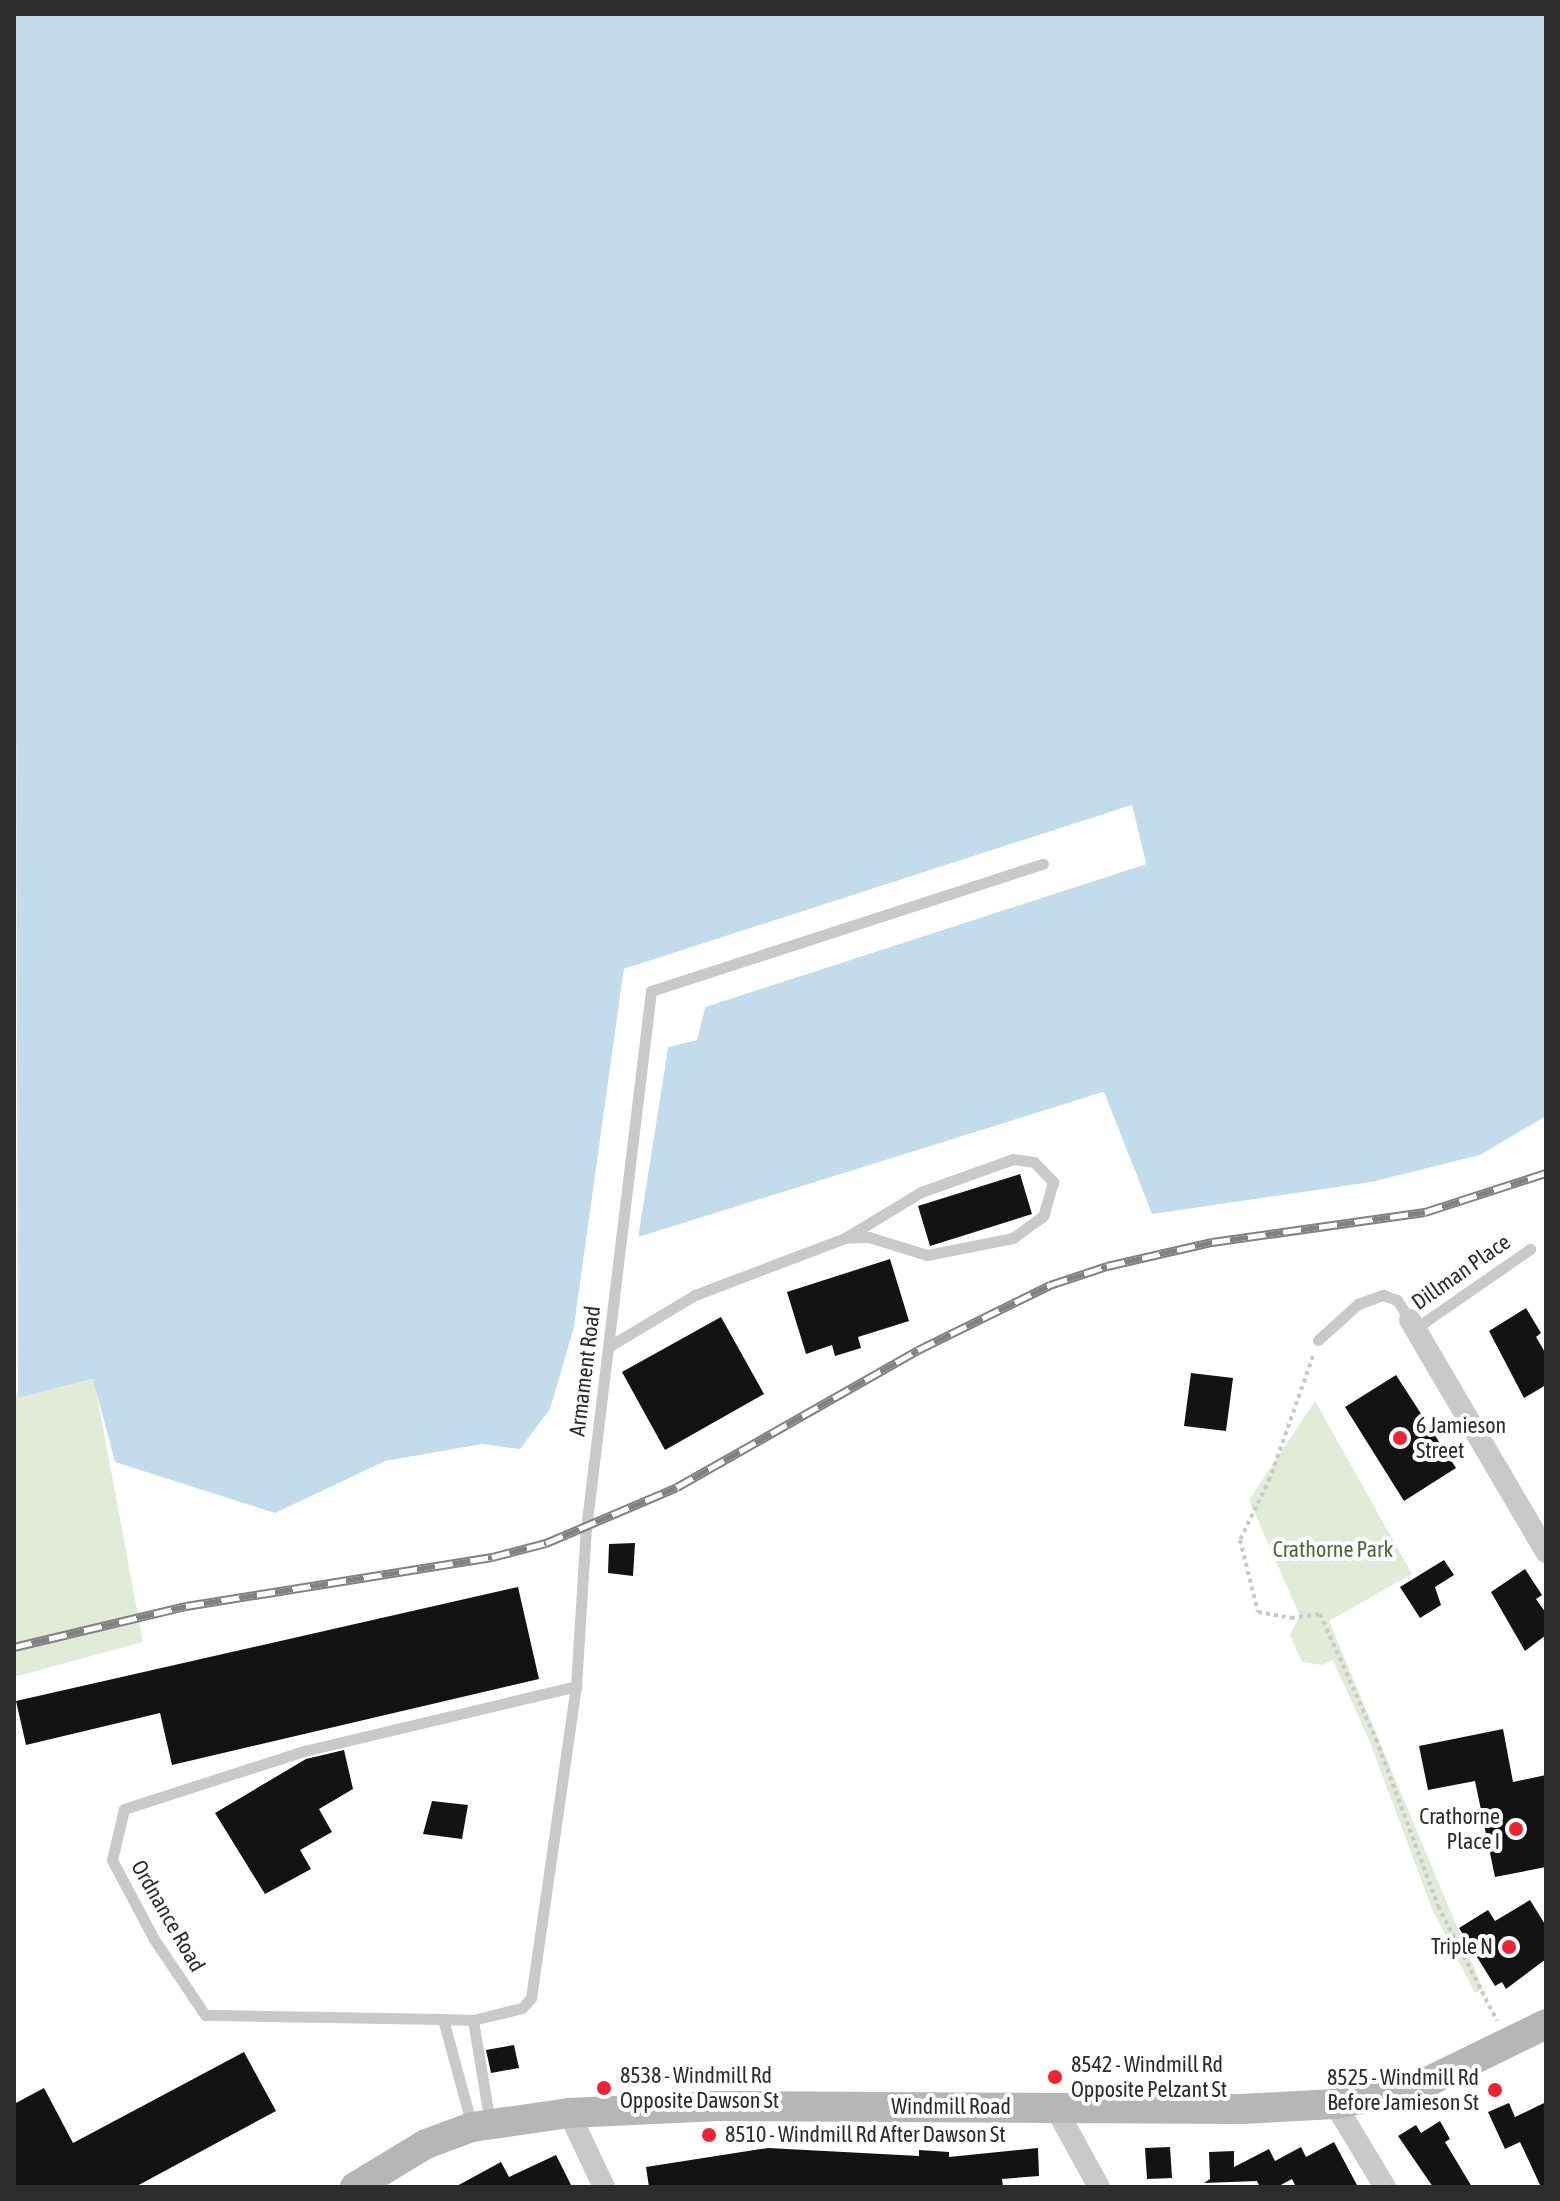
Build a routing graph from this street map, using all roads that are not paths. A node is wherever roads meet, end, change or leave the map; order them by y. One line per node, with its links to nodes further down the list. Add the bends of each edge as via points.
1 (1043, 864): 6 (lane, Armament Road, via 651,991)
2 (845, 1238): 2 (lane, via 921,1192 1013,1159 1034,1162 1053,1182 1043,1216 1013,1238 927,1255 869,1237); 6 (lane, via 695,1295)
3 (1530, 1249): 4 (lane, Dillman Place)
4 (1413, 1324): 5 (lane, via 1397,1300 1383,1295 1358,1304); 7 (street)
5 (1318, 1340)
6 (608, 1347): 8 (lane, Armament Road, via 586,1529)
7 (1546, 1552)
8 (576, 1686): 9 (lane, Ordnance Road, via 304,1751 124,1809 112,1860 154,1939 205,2015); 10 (lane, Armament Road, via 531,1998 522,2008)
9 (443, 2019): 10 (lane, Armament Road); 15 (lane)
10 (473, 2020): 15 (lane)
11 (1546, 2025): 12 (main road, Windmill Road, via 1415,2088)
12 (1335, 2104): 13 (main road, Windmill Road, via 1242,2109); 19 (street)
13 (1055, 2107): 14 (main road, Windmill Road, via 718,2106); 18 (street)
14 (569, 2113): 15 (main road, Windmill Road); 17 (street)
15 (481, 2125): 16 (main road, Windmill Road, via 426,2144)
16 (355, 2187)
17 (604, 2187)
18 (1099, 2187)
19 (1385, 2187)

